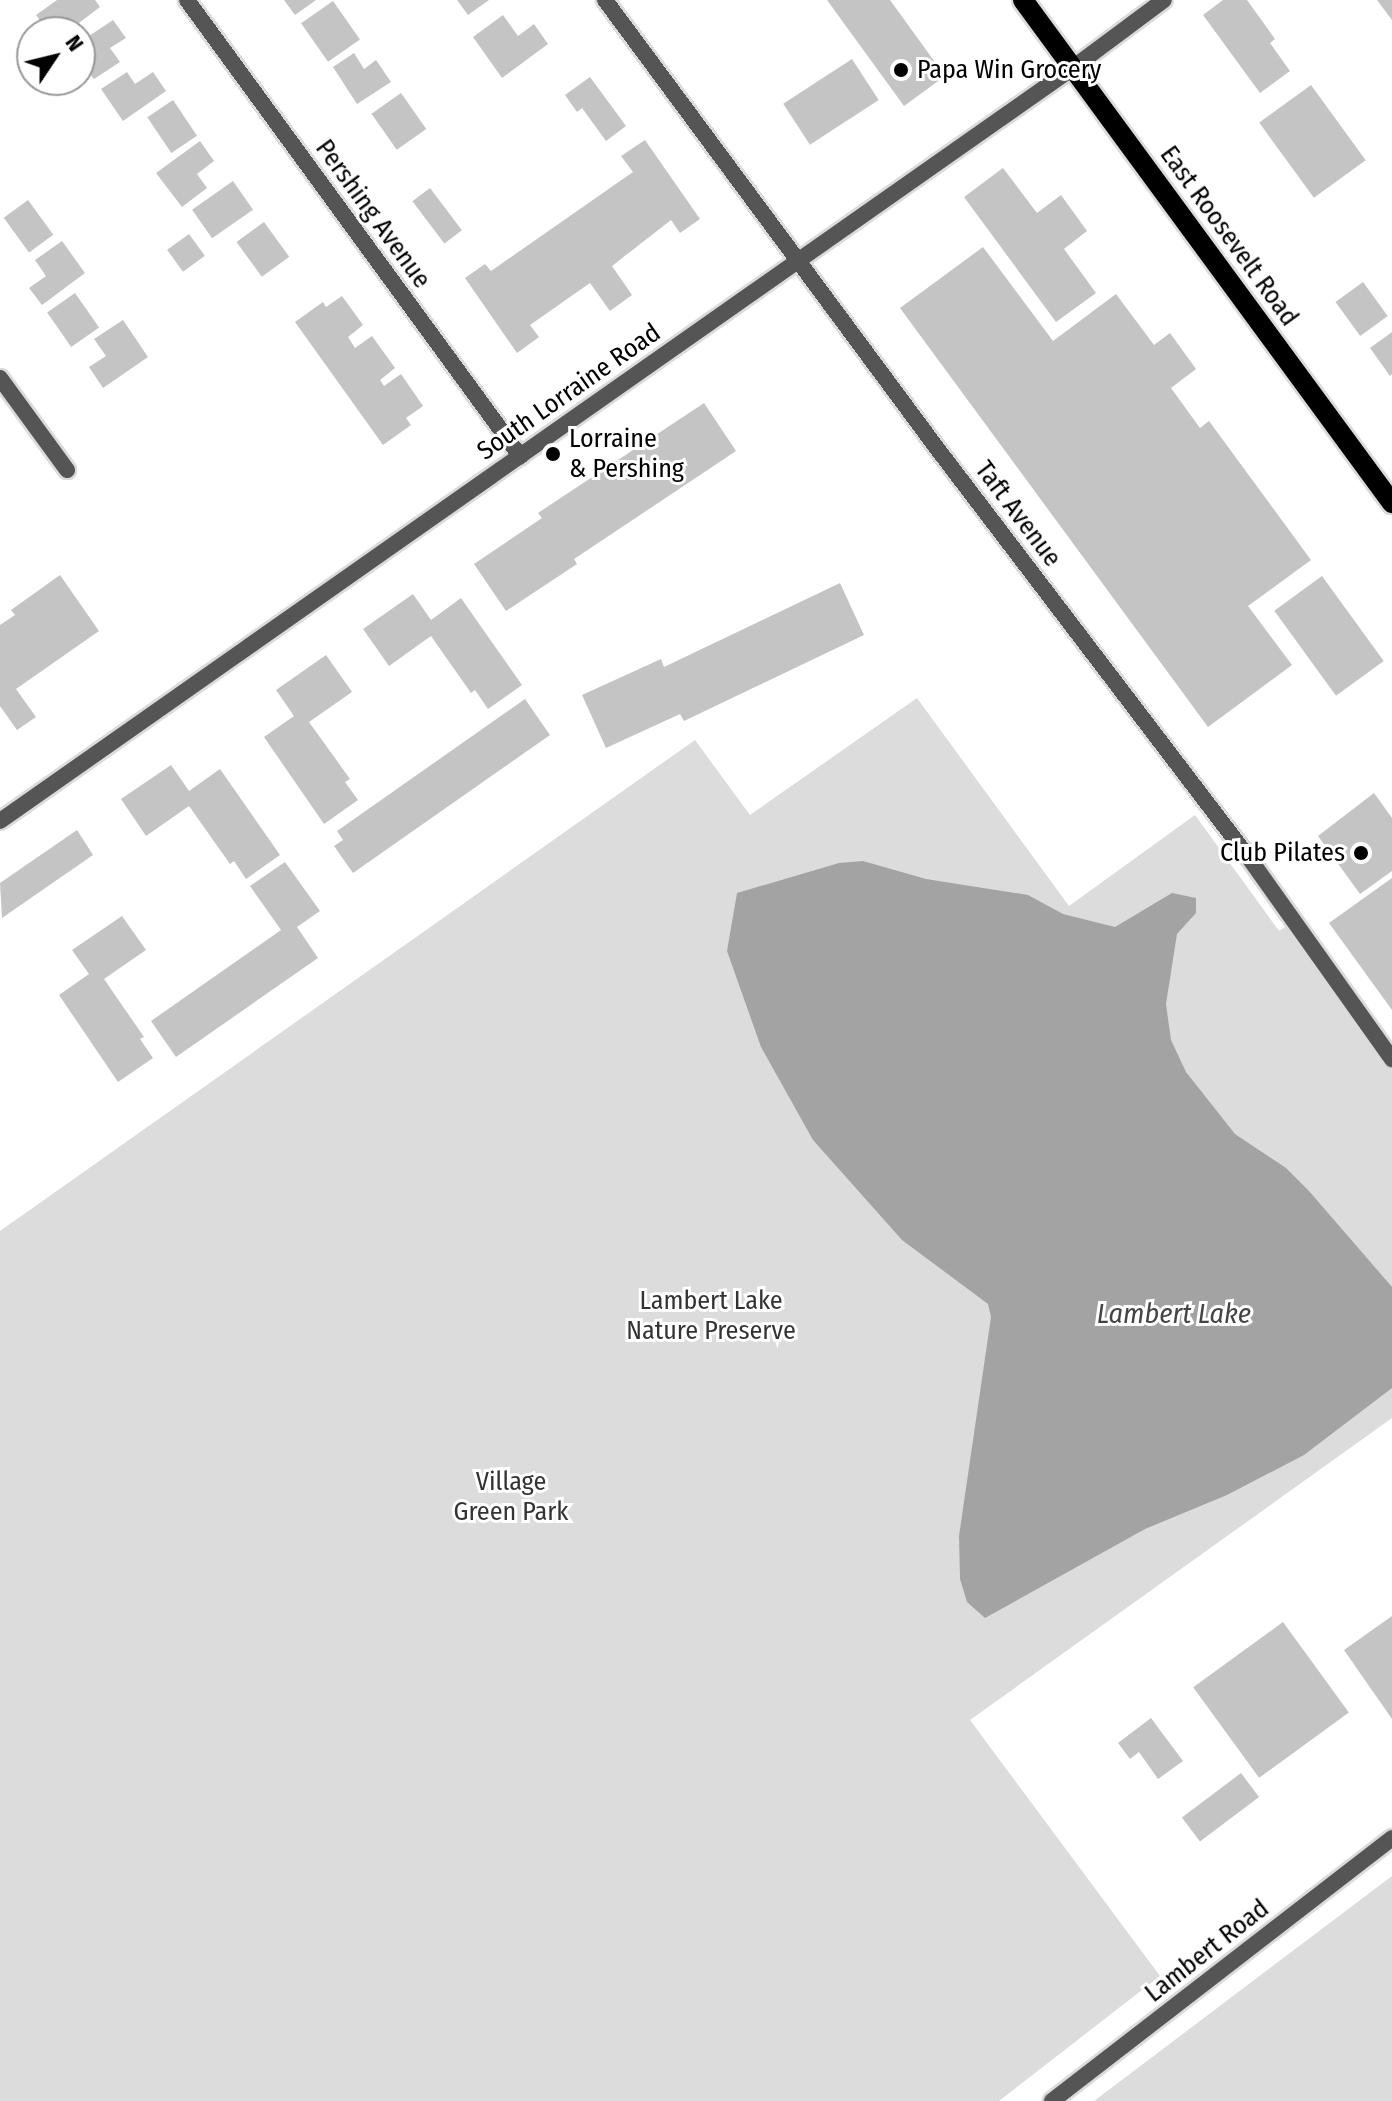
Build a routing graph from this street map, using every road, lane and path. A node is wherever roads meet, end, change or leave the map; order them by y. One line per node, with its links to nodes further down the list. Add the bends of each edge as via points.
1 (187, 0): 8 (street, Pershing Avenue)
2 (605, 0): 6 (street, Taft Avenue)
3 (1023, 0): 5 (main road, East Roosevelt Road)
4 (1164, 0): 5 (street, South Lorraine Road)
5 (1074, 67): 6 (street, South Lorraine Road); 10 (main road, East Roosevelt Road)
6 (799, 261): 8 (street, South Lorraine Road); 12 (street, Taft Avenue, via 1249,858)
7 (0, 378): 9 (street)
8 (520, 456): 11 (street, South Lorraine Road)
9 (67, 470)
10 (1392, 503)
11 (0, 821)
12 (1392, 1059)
13 (1392, 1838): 14 (street, Lambert Road)
14 (1052, 2101)

